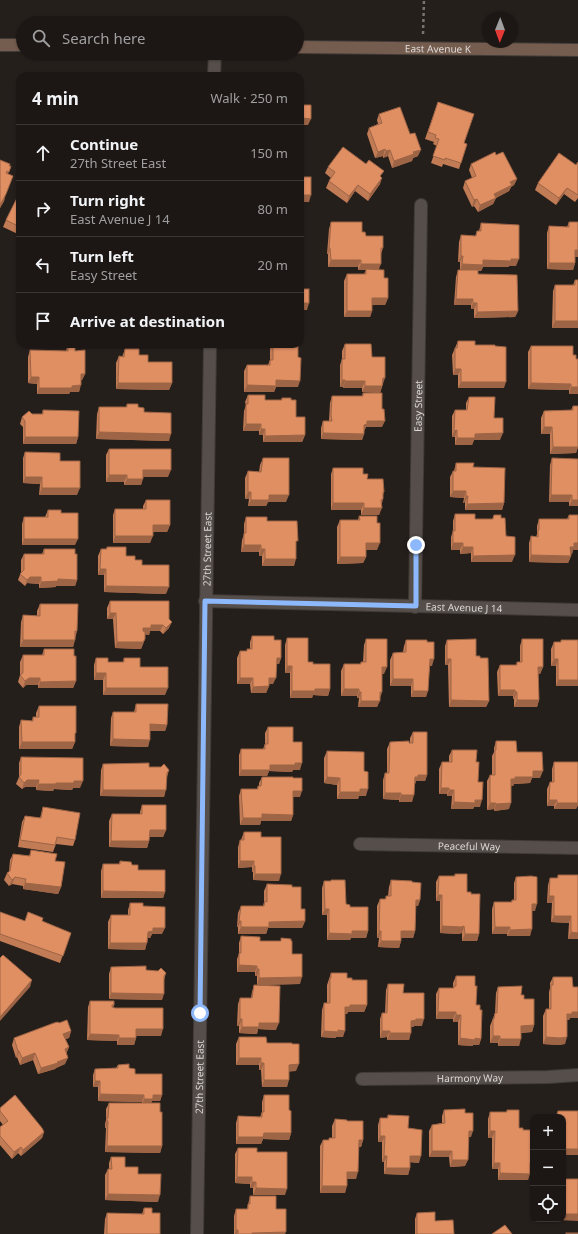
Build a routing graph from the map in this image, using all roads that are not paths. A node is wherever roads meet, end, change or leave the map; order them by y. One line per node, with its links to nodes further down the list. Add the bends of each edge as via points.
1 (0, 45): 2 (main road)
2 (16, 45)
3 (304, 48): 4 (main road, East Avenue K)
4 (578, 50)
5 (215, 60): 6 (street)
6 (214, 72)
7 (421, 205): 10 (street, Easy Street)
8 (210, 348): 9 (street, 27th Street East)
9 (205, 601): 10 (street, East Avenue J 14); 16 (street, 27th Street East)
10 (416, 606): 11 (street, East Avenue J 14)
11 (578, 610)
12 (360, 844): 13 (street, Peaceful Way)
13 (578, 848)
14 (578, 1075): 15 (street, Harmony Way)
15 (362, 1079)
16 (197, 1234)

